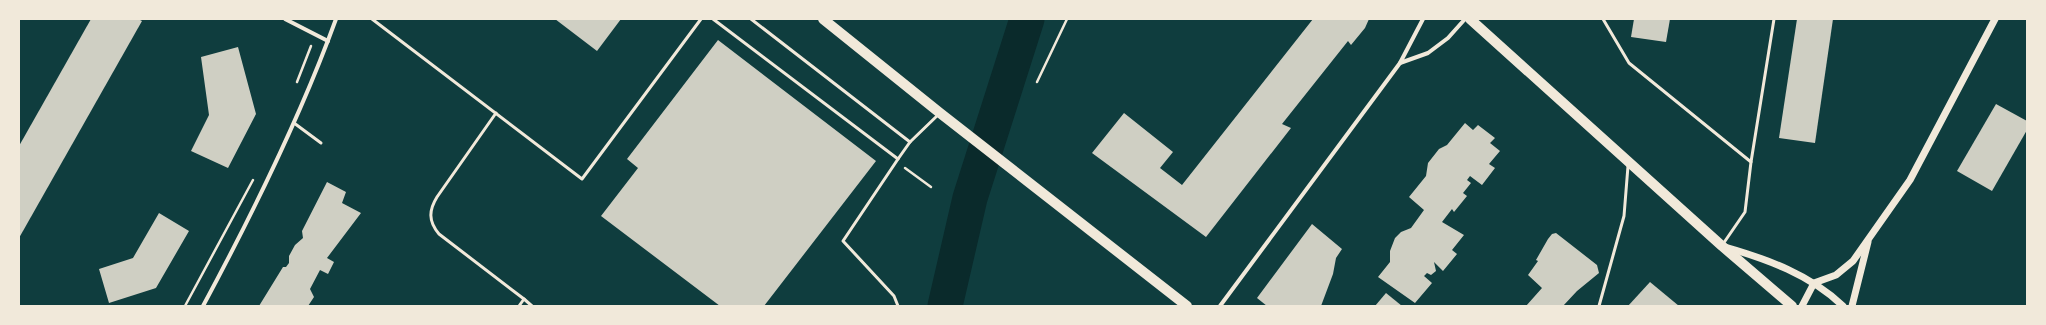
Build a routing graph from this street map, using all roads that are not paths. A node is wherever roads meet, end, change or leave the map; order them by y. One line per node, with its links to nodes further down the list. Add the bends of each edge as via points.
1 (285, 19): 14 (street)
2 (336, 19): 14 (street)
3 (372, 19): 16 (lane)
4 (701, 19): 16 (lane, via 582,179)
5 (713, 19): 21 (lane)
6 (751, 19): 19 (lane)
7 (823, 19): 17 (main road)
8 (1423, 19): 15 (street)
9 (1465, 19): 15 (street, via 1448,38 1428,53)
10 (1470, 19): 22 (main road)
11 (1774, 19): 23 (lane)
12 (1995, 19): 24 (street, via 1910,180)
13 (1604, 20): 23 (lane, via 1629,63)
14 (328, 41): 18 (street)
15 (1400, 63): 33 (street)
16 (496, 113): 27 (lane, via 437,197 430,210 430,216 439,234)
17 (940, 113): 19 (lane); 32 (main road)
18 (294, 124): 20 (lane); 28 (street, via 249,220)
19 (910, 142): 21 (lane)
20 (321, 143)
21 (897, 160): 31 (lane, via 843,241 894,296)
22 (1629, 162): 25 (main road); 34 (lane, via 1624,216)
23 (1751, 162): 25 (lane, via 1745,212)
24 (1869, 238): 26 (street, via 1853,261 1836,275); 38 (street)
25 (1722, 246): 26 (street, via 1763,258); 35 (main road)
26 (1814, 283): 36 (street); 37 (street)
27 (524, 300): 29 (lane); 30 (lane)
28 (203, 306)
29 (519, 306)
30 (532, 306)
31 (898, 306)
32 (1188, 306)
33 (1220, 306)
34 (1599, 306)
35 (1792, 306)
36 (1802, 306)
37 (1843, 306)
38 (1852, 306)

